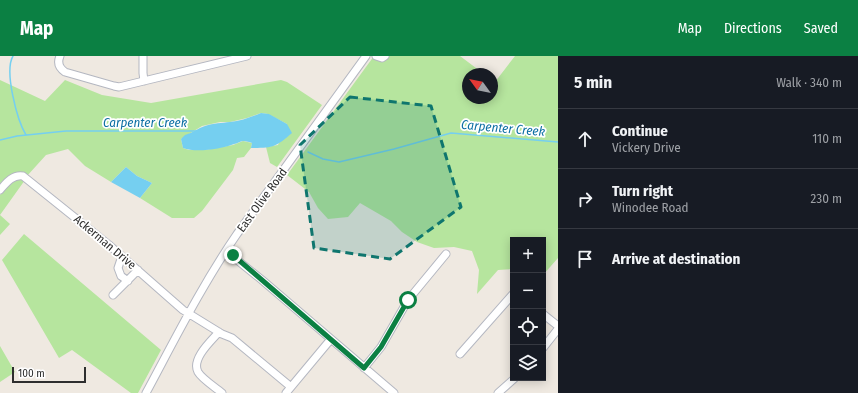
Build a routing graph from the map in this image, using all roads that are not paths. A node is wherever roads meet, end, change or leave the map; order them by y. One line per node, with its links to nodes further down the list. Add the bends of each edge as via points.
1 (60, 56): 7 (street, via 59,67 65,72 119,87)
2 (143, 56): 7 (street)
3 (247, 56): 7 (street)
4 (366, 56): 9 (street, East Olive Road)
5 (376, 56): 6 (street)
6 (385, 56)
7 (144, 81)
8 (0, 190): 11 (street, Ackerman Drive, via 8,181 19,175 23,176)
9 (226, 250): 16 (street, East Olive Road); 21 (street)
10 (446, 254): 24 (street, via 408,300 381,347)
11 (124, 258): 12 (street, Ackerman Drive); 13 (street, via 118,264 118,268 121,276)
12 (138, 270): 13 (street); 16 (street, Ackerman Drive)
13 (128, 281): 14 (street)
14 (113, 295)
15 (510, 297): 23 (street)
16 (188, 313): 20 (street, Ackerman Drive); 27 (street, East Olive Road)
17 (546, 316): 18 (street)
18 (558, 326)
19 (558, 330): 22 (street)
20 (219, 332): 26 (street, Ackerman Drive, via 232,338); 28 (street, via 197,358 196,368)
21 (331, 339): 24 (street); 26 (street)
22 (546, 345)
23 (460, 354)
24 (364, 368): 30 (street)
25 (512, 381): 31 (street)
26 (291, 387): 29 (street)
27 (146, 393)
28 (222, 393)
29 (286, 393)
30 (394, 393)
31 (498, 393)

